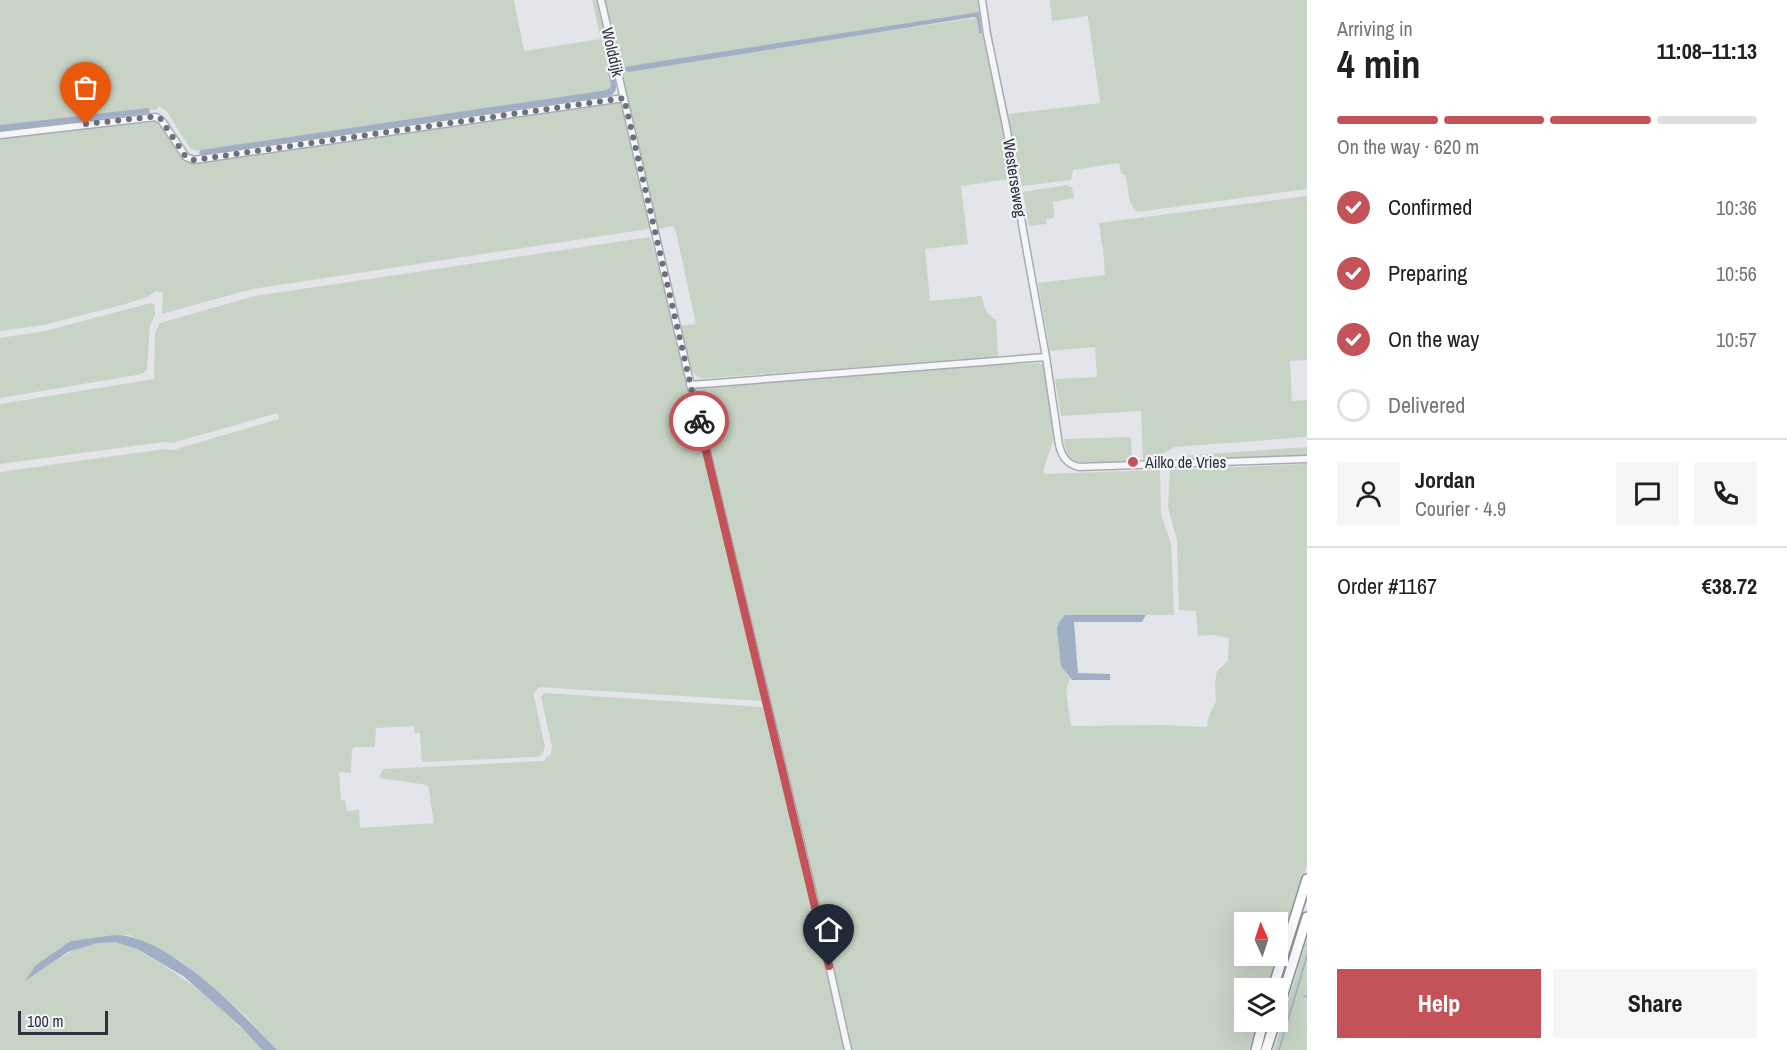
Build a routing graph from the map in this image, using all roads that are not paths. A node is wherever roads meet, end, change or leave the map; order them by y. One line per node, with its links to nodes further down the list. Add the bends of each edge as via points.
1 (601, 0): 3 (street, Wolddijk)
2 (982, 0): 5 (street, Westerseweg)
3 (624, 98): 4 (street, via 194,160 186,157 156,117); 6 (street, Wolddijk)
4 (0, 135)
5 (1046, 357): 6 (street); 7 (street, Westerseweg, via 1061,452 1074,465)
6 (690, 386): 14 (street, Wolddijk)
7 (1307, 459)
8 (1307, 879): 10 (highway)
9 (1307, 917): 11 (highway)
10 (1276, 978)
11 (1288, 978)
12 (1260, 1032): 15 (highway)
13 (1272, 1032): 16 (highway)
14 (848, 1050)
15 (1256, 1050)
16 (1266, 1050)

